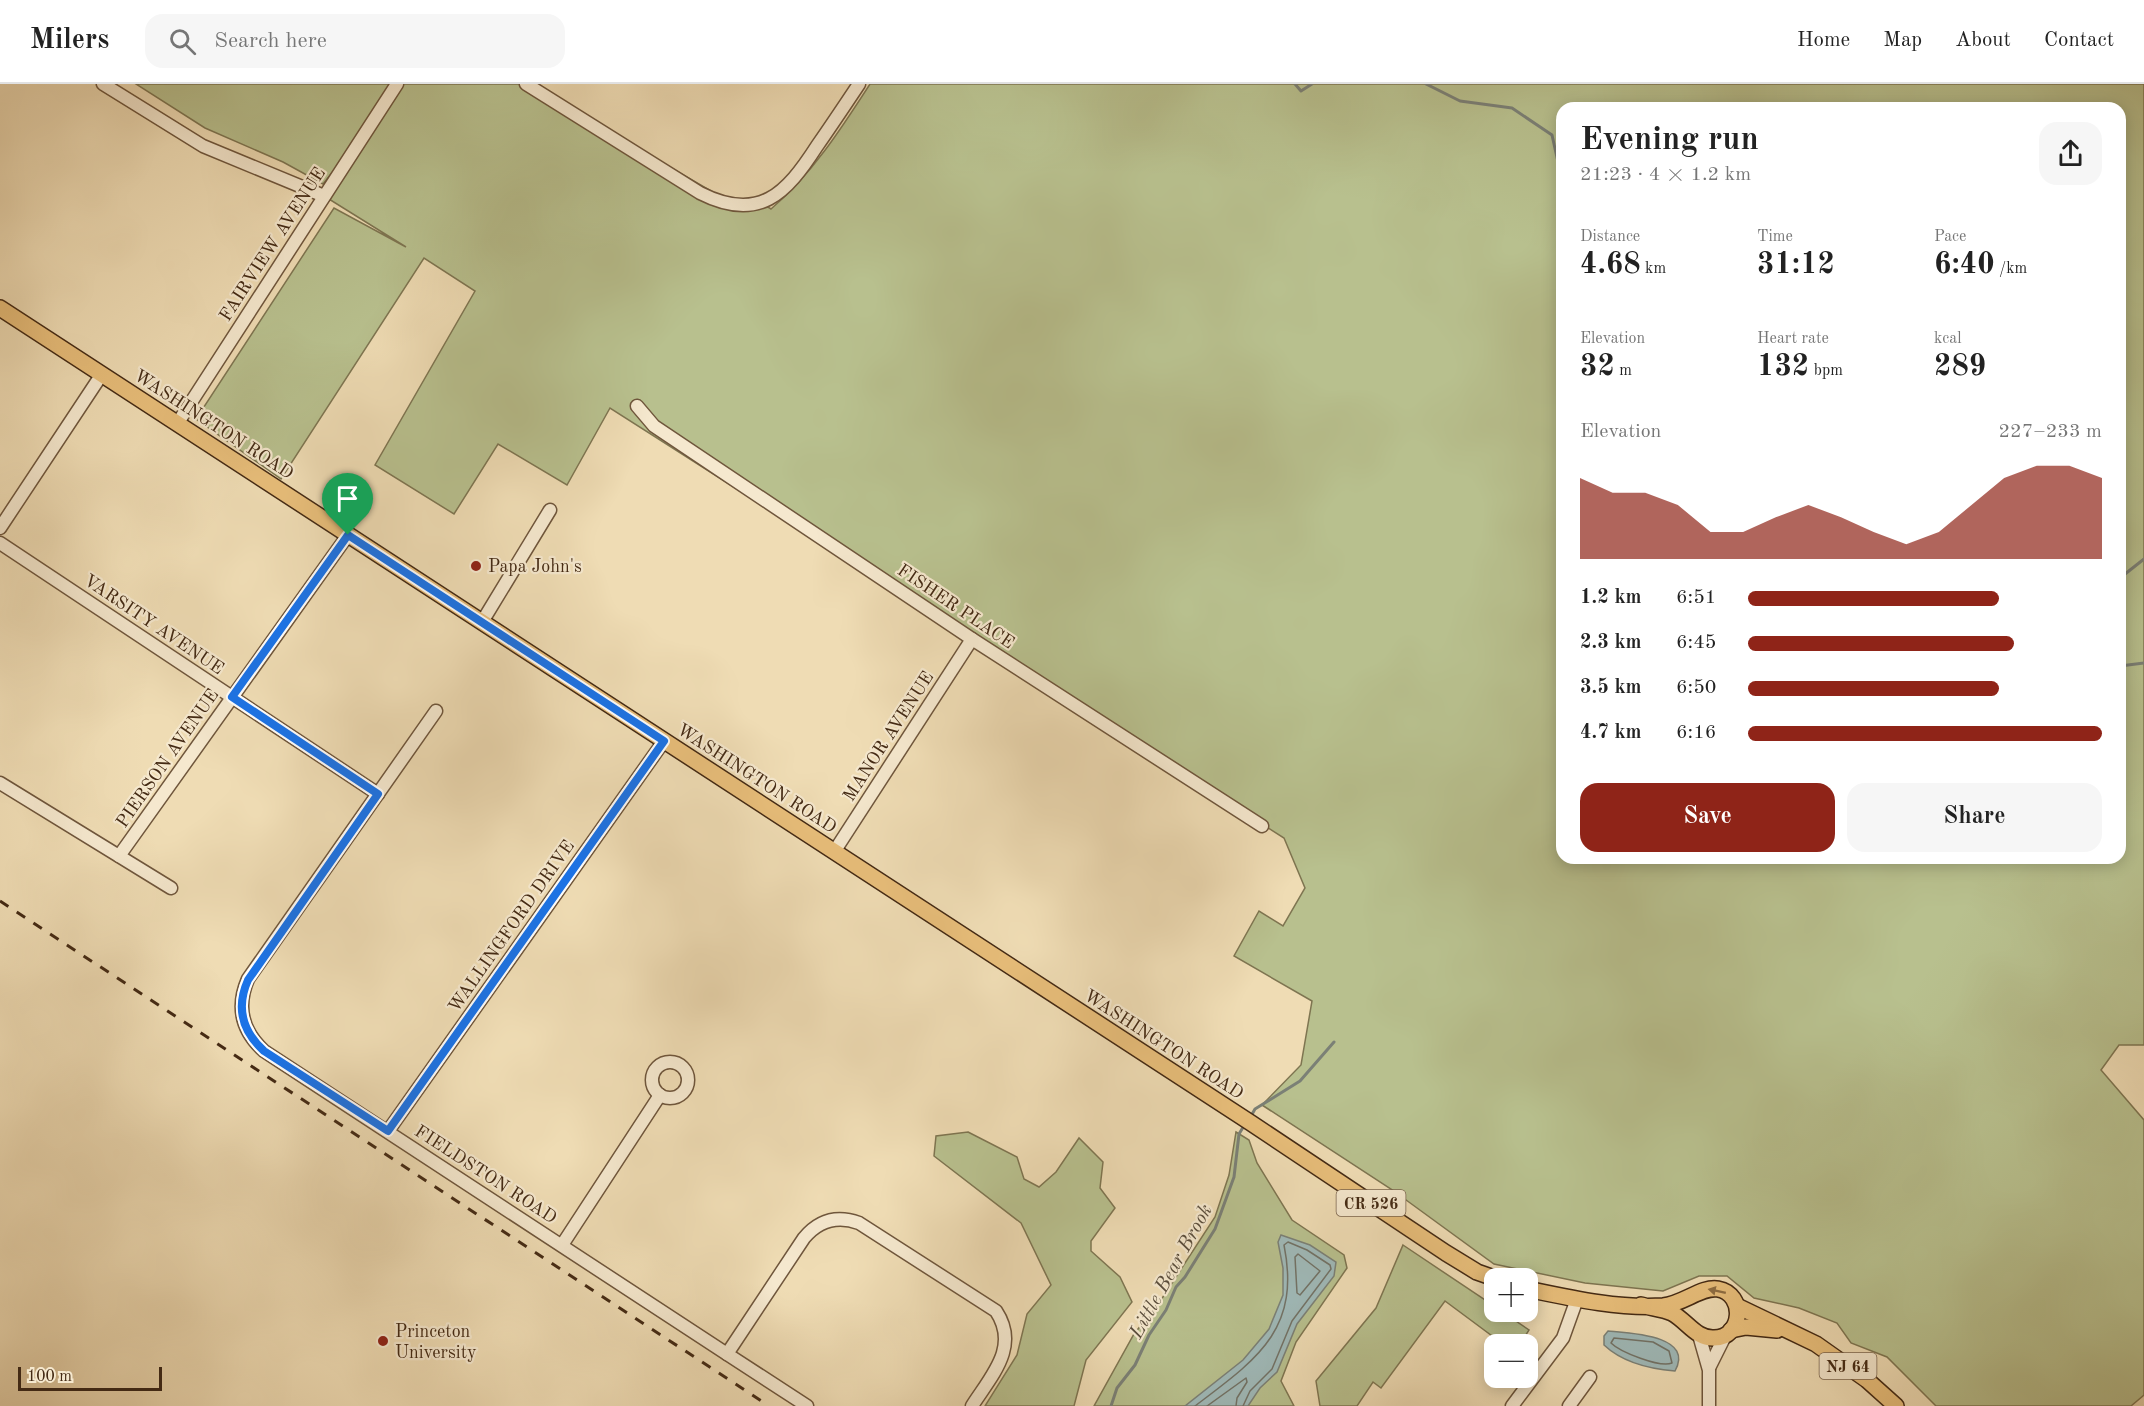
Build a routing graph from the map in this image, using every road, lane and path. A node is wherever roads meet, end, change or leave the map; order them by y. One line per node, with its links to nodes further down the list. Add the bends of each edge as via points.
1 (103, 84): 5 (street, via 203,146)
2 (397, 84): 5 (street, FAIRVIEW AVENUE)
3 (526, 84): 4 (street, via 700,193 739,205 770,199 792,182)
4 (859, 84)
5 (324, 196): 9 (street, FAIRVIEW AVENUE)
6 (0, 308): 7 (main road, WASHINGTON ROAD / CR 526)
7 (102, 374): 9 (main road, WASHINGTON ROAD / CR 526); 11 (street)
8 (638, 406): 15 (street, FISHER PLACE, via 654,426)
9 (177, 424): 12 (main road, WASHINGTON ROAD / CR 526)
10 (550, 510): 14 (street)
11 (0, 528)
12 (348, 535): 14 (main road, WASHINGTON ROAD / CR 526); 16 (street, PIERSON AVENUE)
13 (0, 543): 16 (street, VARSITY AVENUE)
14 (482, 622): 18 (main road, WASHINGTON ROAD / CR 526)
15 (972, 639): 21 (street, FISHER PLACE); 22 (street, MANOR AVENUE)
16 (232, 697): 20 (street, VARSITY AVENUE); 23 (street, PIERSON AVENUE)
17 (436, 711): 20 (street, FIELDSTON ROAD)
18 (664, 741): 22 (main road, WASHINGTON ROAD / CR 526); 26 (street, WALLINGFORD DRIVE)
19 (0, 783): 23 (street)
20 (378, 794): 26 (street, FIELDSTON ROAD, via 248,980 241,1011 248,1033 264,1051)
21 (1262, 826)
22 (834, 852): 28 (main road, WASHINGTON ROAD / CR 526)
23 (119, 856): 24 (street)
24 (171, 888)
25 (660, 1095): 27 (street)
26 (388, 1131): 27 (street, FIELDSTON ROAD)
27 (562, 1245): 37 (street, FIELDSTON ROAD)
28 (1484, 1274)
29 (1538, 1290): 31 (main road)
30 (1693, 1297): 32 (main road, via 1681,1303); 33 (main road, one-way to 30, via 1730,1294 1715,1288 1707,1288); 34 (main road, via 1687,1313)
31 (1577, 1299): 32 (main road); 42 (street, via 1563,1338)
32 (1641, 1305): 34 (main road, via 1670,1312)
33 (1737, 1306): 35 (main road, via 1738,1316); 36 (main road, NJ 64)
34 (1696, 1332): 35 (main road, via 1712,1339); 38 (street, via 1705,1348)
35 (1728, 1333): 36 (main road, NJ 64, via 1756,1327); 38 (street)
36 (1795, 1333): 45 (main road, NJ 64, via 1847,1365)
37 (727, 1354): 40 (street, FIELDSTON ROAD); 41 (street, via 810,1231 828,1220 849,1219 987,1304 1001,1319 1005,1351)
38 (1709, 1370): 44 (street)
39 (1590, 1377): 43 (street)
40 (807, 1406)
41 (972, 1406)
42 (1512, 1406)
43 (1569, 1406)
44 (1709, 1406)
45 (1896, 1406)

